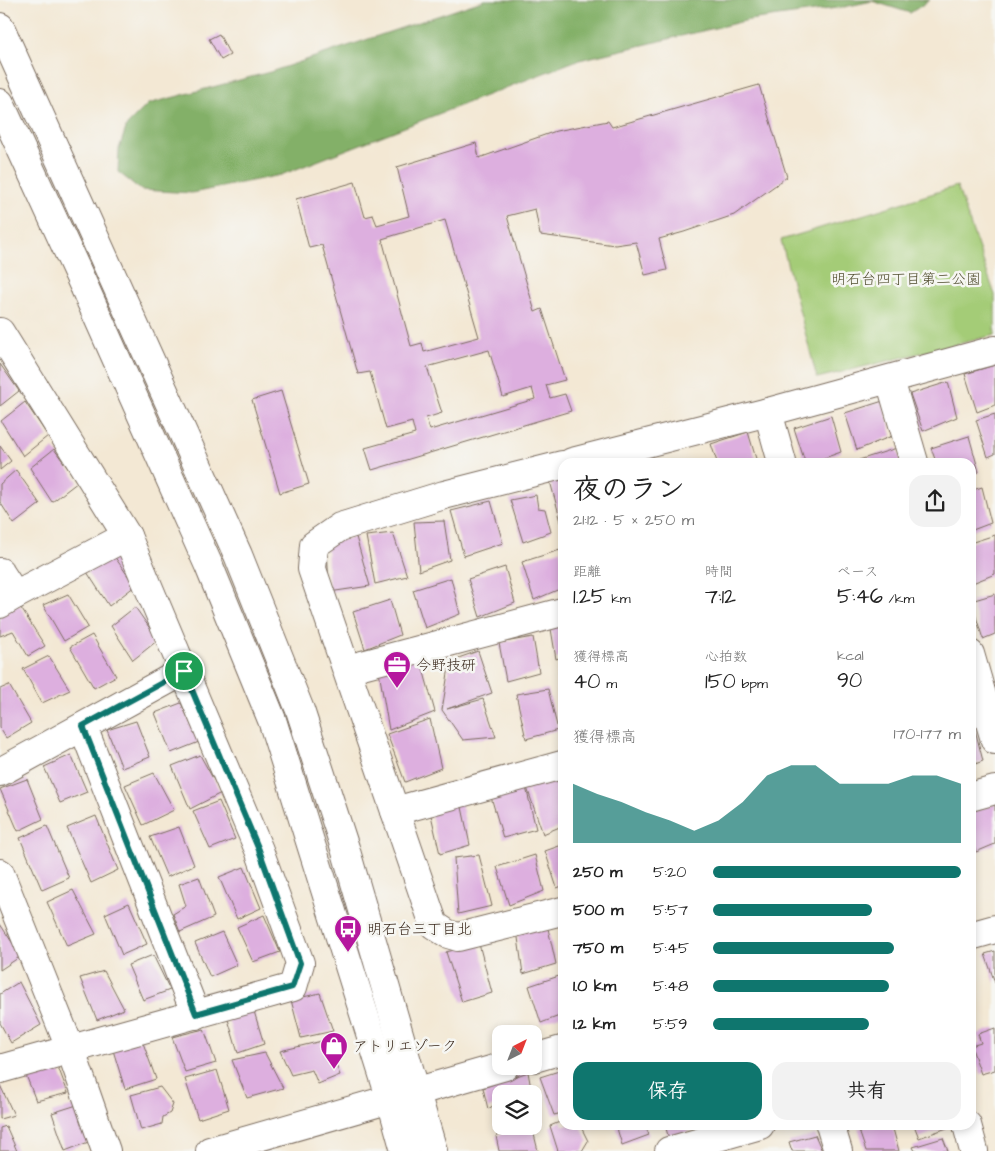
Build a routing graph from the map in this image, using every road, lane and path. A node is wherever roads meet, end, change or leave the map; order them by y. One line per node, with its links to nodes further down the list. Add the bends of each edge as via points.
1 (0, 27): 36 (street, via 238,555 300,710 345,848)
2 (0, 103): 36 (street, via 209,566 272,720)
3 (0, 332): 11 (street)
4 (995, 350): 5 (street)
5 (890, 380): 6 (street); 9 (street)
6 (768, 412): 7 (street); 8 (street)
7 (588, 458)
8 (781, 458)
9 (913, 458)
10 (558, 466): 15 (street, via 444,495 340,527 314,546 312,569)
11 (127, 536): 13 (street); 16 (street)
12 (0, 572): 13 (street)
13 (8, 599)
14 (558, 613): 15 (street)
15 (347, 669): 24 (street)
16 (184, 671): 18 (street); 30 (street, via 259,850 300,963 292,987)
17 (976, 675): 19 (street)
18 (83, 726): 21 (street); 30 (street)
19 (995, 740)
20 (558, 765): 24 (street)
21 (0, 772)
22 (995, 790): 23 (street)
23 (976, 795)
24 (395, 811): 27 (street, via 434,925 448,934 458,936)
25 (0, 873): 26 (street)
26 (6, 909): 31 (street)
27 (558, 912)
28 (995, 929): 29 (street)
29 (976, 934)
30 (196, 1014): 31 (street)
31 (70, 1048): 34 (street); 41 (street)
32 (558, 1051): 33 (street)
33 (542, 1056)
34 (0, 1069)
35 (492, 1070): 36 (street)
36 (404, 1096): 42 (street); 43 (street); 44 (street)
37 (748, 1130): 40 (street)
38 (832, 1130): 46 (street)
39 (968, 1130): 47 (street)
40 (712, 1145): 45 (street)
41 (106, 1151)
42 (210, 1151)
43 (405, 1151)
44 (433, 1151)
45 (669, 1151)
46 (838, 1151)
47 (974, 1151)

